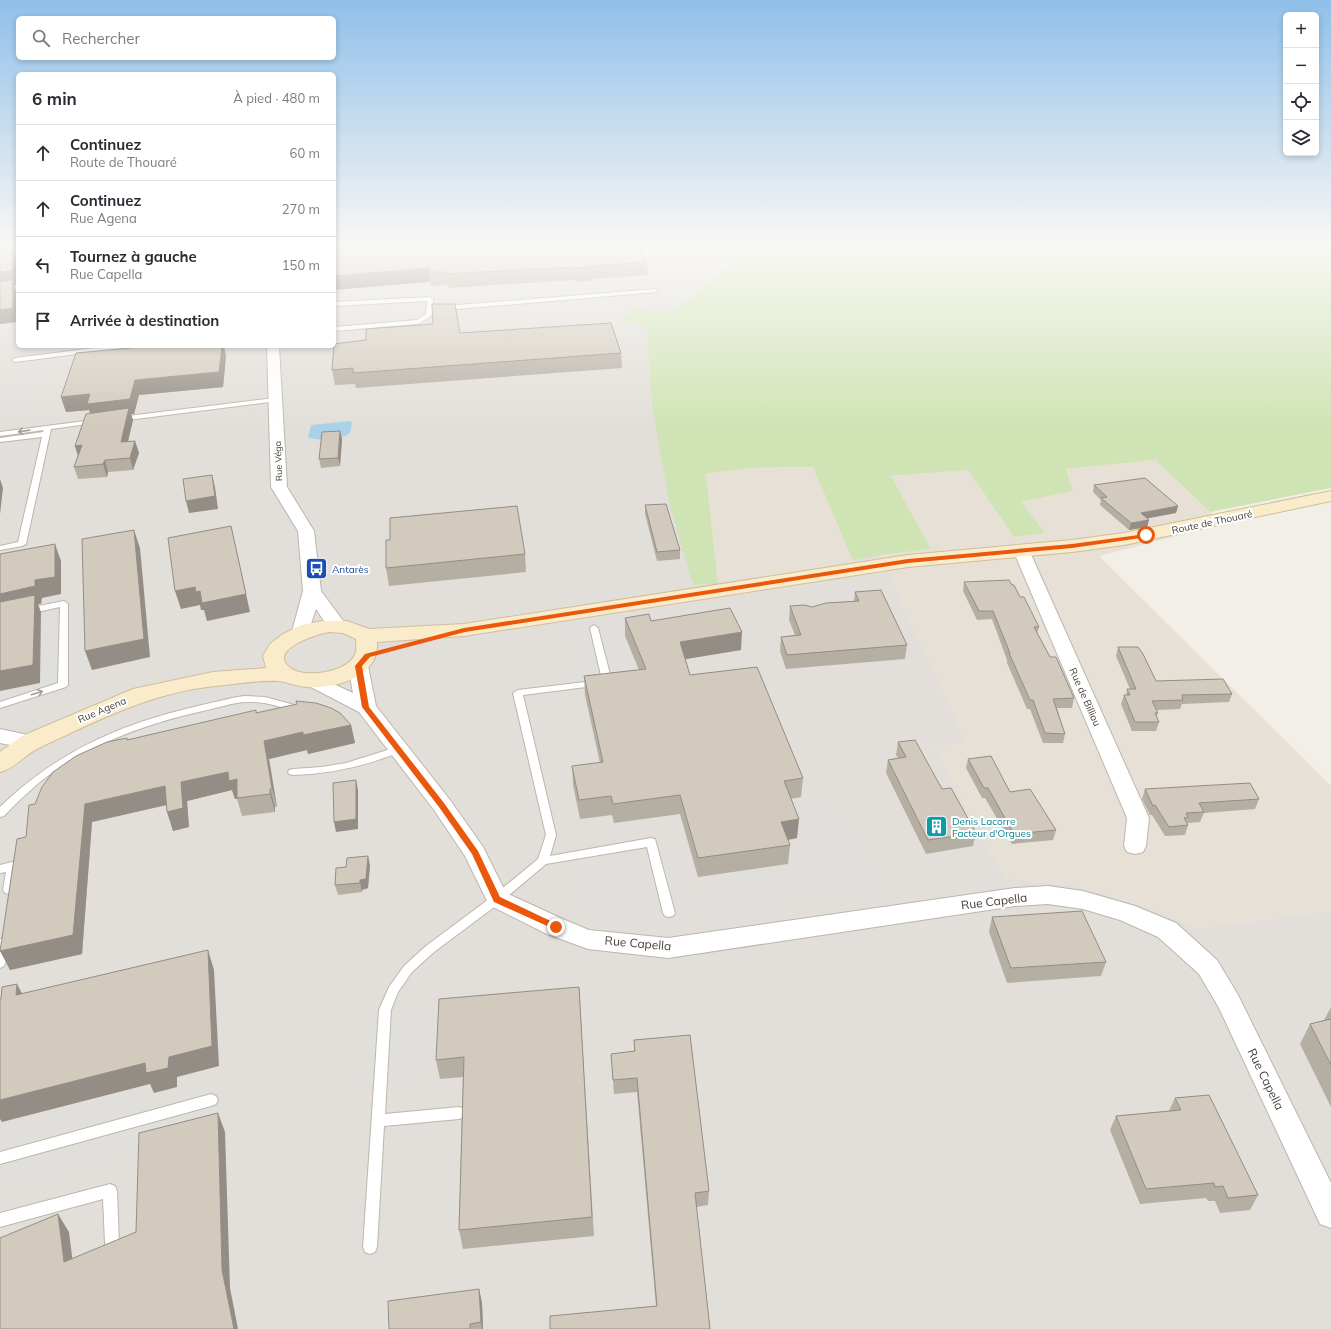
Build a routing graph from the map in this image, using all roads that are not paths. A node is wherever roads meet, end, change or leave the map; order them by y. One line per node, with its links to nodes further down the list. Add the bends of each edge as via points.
1 (430, 304): 3 (lane)
2 (492, 304): 3 (lane)
3 (430, 309): 4 (lane, via 429,315 418,322)
4 (336, 329)
5 (108, 348): 7 (lane)
6 (273, 348): 8 (street, Rue Véga)
7 (15, 360)
8 (275, 400): 9 (lane); 17 (street, Rue Véga, via 279,487 306,531)
9 (111, 420)
10 (103, 421): 11 (lane)
11 (47, 430): 12 (lane, one-way to 12); 13 (lane); 15 (lane, via 22,544)
12 (0, 434)
13 (0, 440)
14 (1331, 496): 16 (main road, Route de Thouaré, via 1146,535 1072,546)
15 (0, 548)
16 (1021, 550): 23 (main road, via 908,561 464,630); 40 (street, Rue de Billiou, via 1138,818)
17 (312, 591): 19 (street); 21 (street, Rue Véga)
18 (21, 612): 28 (lane, one-way to 18, via 63,685 64,604)
19 (338, 626): 21 (main road, via 315,627); 23 (main road, via 357,630)
20 (594, 628): 41 (lane, via 607,682 518,693 551,835)
21 (301, 631): 22 (main road)
22 (276, 650): 24 (main road, via 274,663); 25 (main road, Rue Agena)
23 (364, 652): 26 (main road, via 347,673); 29 (street)
24 (282, 674): 25 (main road, Rue Agena); 26 (main road)
25 (213, 679): 34 (main road, Rue Agena, via 141,694)
26 (314, 681): 29 (street)
27 (273, 703): 30 (lane); 31 (lane); 32 (lane, via 253,698 181,712)
28 (0, 705)
29 (366, 707): 36 (street)
30 (304, 710)
31 (263, 712)
32 (112, 735): 35 (lane); 39 (lane, via 66,759 14,798)
33 (0, 736): 34 (street)
34 (30, 742): 37 (main road, Rue Agena)
35 (119, 747)
36 (397, 750): 38 (lane, via 350,767 330,771); 43 (street, via 442,805 475,853)
37 (0, 764)
38 (293, 772)
39 (0, 813)
40 (1135, 846)
41 (543, 861): 43 (lane); 45 (lane, via 651,842)
42 (0, 869): 44 (lane, via 12,866)
43 (497, 900): 50 (lane, via 430,949 408,969 393,990 385,1010); 52 (street, Rue Capella, via 588,939 668,948 1015,897 1048,895 1083,900 1127,913 1167,930 1208,967 1229,1003)
44 (8, 904)
45 (669, 913)
46 (4, 934): 47 (lane)
47 (0, 963)
48 (211, 1100): 51 (lane)
49 (459, 1113): 50 (lane)
50 (378, 1121): 55 (lane)
51 (0, 1158)
52 (1331, 1214)
53 (0, 1220): 54 (lane, via 110,1191)
54 (112, 1243)
55 (370, 1247)

